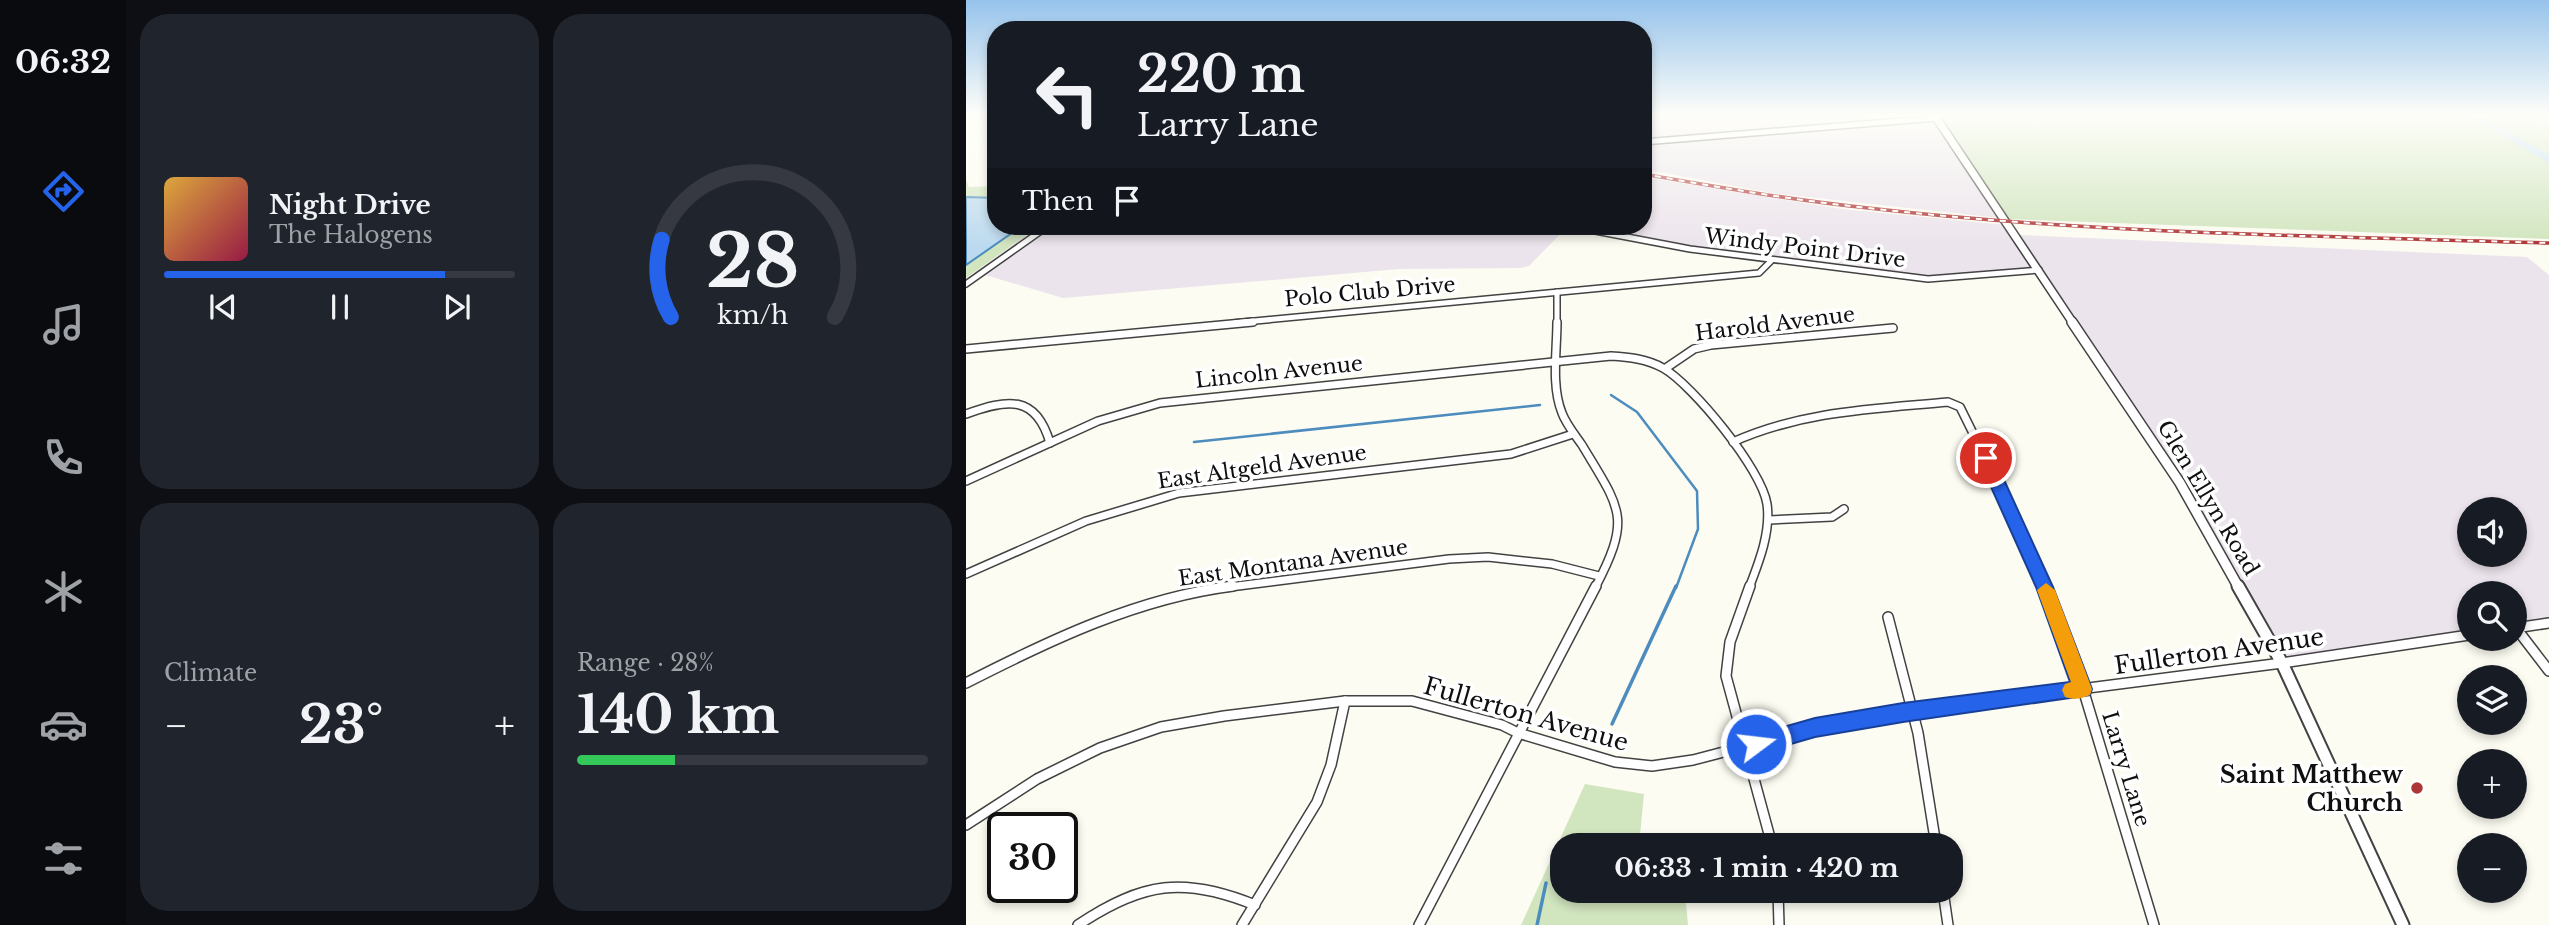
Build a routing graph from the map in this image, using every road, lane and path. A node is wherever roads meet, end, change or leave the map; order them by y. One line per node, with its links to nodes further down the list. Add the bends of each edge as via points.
1 (1964, 159): 5 (street, Glen Ellyn Road)
2 (1035, 235): 6 (street)
3 (1614, 235): 4 (street, Windy Point Drive)
4 (1772, 260): 5 (street, Windy Point Drive, via 1928,279); 7 (street, Polo Club Drive, via 1759,273)
5 (2039, 270): 26 (street, Glen Ellyn Road, via 2180,483)
6 (966, 284)
7 (1558, 292): 9 (street, Polo Club Drive); 10 (street)
8 (1894, 328): 11 (street, Harold Avenue, via 1711,345 1680,356)
9 (966, 349)
10 (1557, 361): 11 (street, Lincoln Avenue, via 1611,356 1639,358); 13 (street, via 1558,398); 15 (street, Lincoln Avenue, via 1173,401 1115,415)
11 (1666, 368): 14 (street, via 1682,380)
12 (966, 414): 15 (street, via 994,406 1027,407 1041,418)
13 (1573, 434): 19 (street, East Altgeld Avenue, via 1511,454 1164,496 1078,521); 20 (street, via 1617,508 1615,550)
14 (1733, 442): 18 (street, via 1763,484); 29 (street, Larry Lane, via 1791,419 1948,402 1960,407 2014,516)
15 (1051, 443): 16 (street, Lincoln Avenue)
16 (966, 481)
17 (1844, 509): 18 (street, via 1832,517)
18 (1769, 520): 33 (street, via 1764,550 1727,657 1727,687)
19 (966, 574)
20 (1599, 576): 28 (street, East Montana Avenue, via 1552,564 1489,557 1225,587 1157,601 1104,619); 32 (street)
21 (1888, 617): 31 (street)
22 (2549, 623): 23 (street)
23 (2527, 626)
24 (2457, 637): 26 (street, Fullerton Avenue)
25 (2527, 643): 27 (street)
26 (2282, 663): 29 (street, Fullerton Avenue); 46 (street, Glen Ellyn Road)
27 (2549, 671)
28 (966, 683)
29 (2083, 689): 31 (street, Fullerton Avenue); 45 (street, Larry Lane)
30 (1345, 701): 32 (street, Fullerton Avenue, via 1379,699 1434,705); 34 (street, Fullerton Avenue, via 1185,722 1142,733 1058,767); 39 (street, via 1331,765 1317,802)
31 (1913, 711): 33 (street, Fullerton Avenue, via 1815,728); 36 (street)
32 (1518, 733): 33 (street, Fullerton Avenue, via 1643,766 1693,761); 42 (street)
33 (1745, 747): 35 (street)
34 (966, 825)
35 (1769, 833)
36 (1934, 833)
37 (1778, 903): 43 (street)
38 (1945, 903): 44 (street)
39 (1255, 905): 40 (street, via 1209,888 1168,887 1120,901); 41 (street)
40 (1078, 925)
41 (1242, 925)
42 (1419, 925)
43 (1779, 925)
44 (1948, 925)
45 (2154, 925)
46 (2403, 925)

